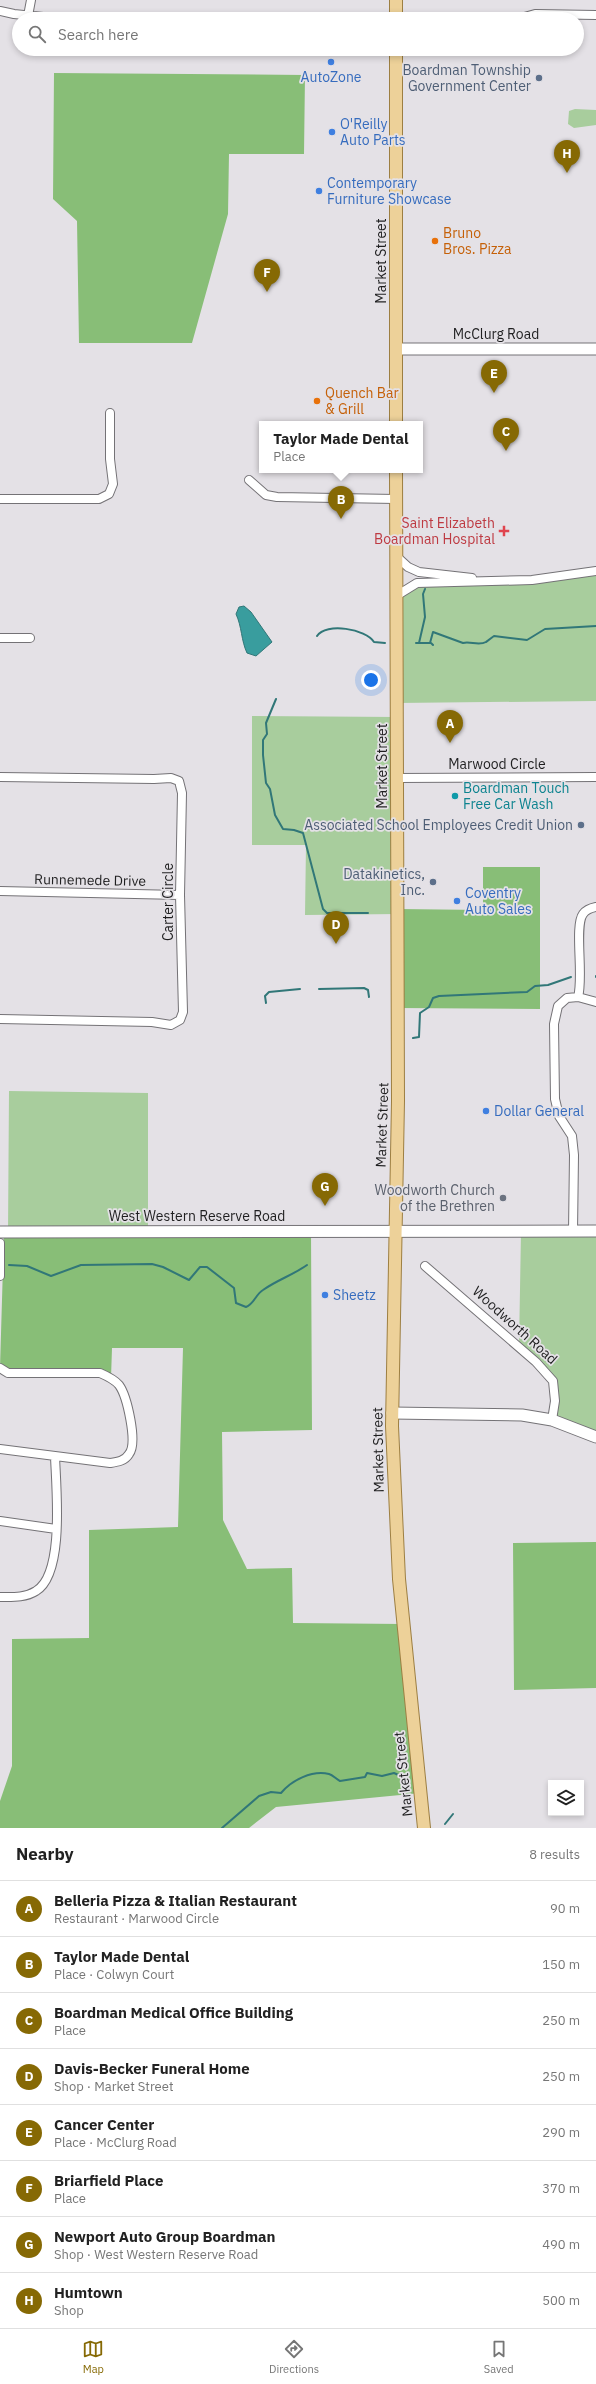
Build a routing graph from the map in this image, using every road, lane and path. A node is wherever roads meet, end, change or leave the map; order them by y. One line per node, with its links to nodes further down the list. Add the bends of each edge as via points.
1 (31, 0): 4 (street)
2 (396, 0): 5 (main road)
3 (0, 11): 6 (street)
4 (29, 12)
5 (396, 12)
6 (12, 13)
7 (584, 15): 8 (street)
8 (596, 15)
9 (396, 56): 10 (main road, Market Street)
10 (396, 349): 11 (main road, McClurg Road); 13 (main road, Market Street)
11 (596, 349)
12 (110, 413): 16 (street, via 113,484 109,494 99,499)
13 (396, 421)
14 (396, 473): 17 (main road, Market Street)
15 (249, 480): 17 (street, via 266,495 277,497)
16 (0, 499)
17 (396, 499): 18 (main road, Market Street)
18 (396, 556): 20 (street, via 408,567 419,572); 21 (main road, Market Street)
19 (596, 571): 20 (street, via 532,580)
20 (484, 580): 21 (street, via 417,583)
21 (396, 596): 26 (main road, Market Street)
22 (0, 638): 23 (street)
23 (30, 638)
24 (0, 777): 28 (street, Carter Circle, via 177,779 182,793)
25 (596, 777): 26 (street, Marwood Circle)
26 (397, 778): 33 (main road, Market Street, via 398,1101)
27 (0, 892): 28 (street, Runnemede Drive)
28 (180, 895): 32 (street, Carter Circle, via 183,1012 180,1020 170,1025 147,1022)
29 (596, 907): 30 (street, via 582,914 579,924 582,978)
30 (578, 997): 31 (street); 36 (street, via 567,998 558,1006 554,1031 555,1100 559,1116 572,1136 574,1155)
31 (596, 1002)
32 (0, 1019)
33 (394, 1231): 35 (main road, West Western Reserve Road); 36 (main road, West Western Reserve Road); 41 (main road, Market Street)
34 (596, 1231): 36 (main road, West Western Reserve Road)
35 (0, 1232)
36 (573, 1232)
37 (0, 1243): 39 (street)
38 (425, 1266): 42 (street, Woodworth Road, via 536,1362 553,1381 555,1401)
39 (0, 1276)
40 (0, 1368): 45 (street, via 8,1373 100,1373 119,1385 127,1405 132,1429 130,1454 124,1460 110,1463)
41 (392, 1413): 42 (main road, via 506,1414); 49 (main road, Market Street, via 399,1579)
42 (552, 1420): 43 (main road)
43 (596, 1437)
44 (0, 1449): 45 (street)
45 (55, 1456): 47 (street)
46 (0, 1522): 47 (street)
47 (56, 1529): 48 (street, via 52,1562 45,1583 28,1595)
48 (0, 1597)
49 (424, 1828)

